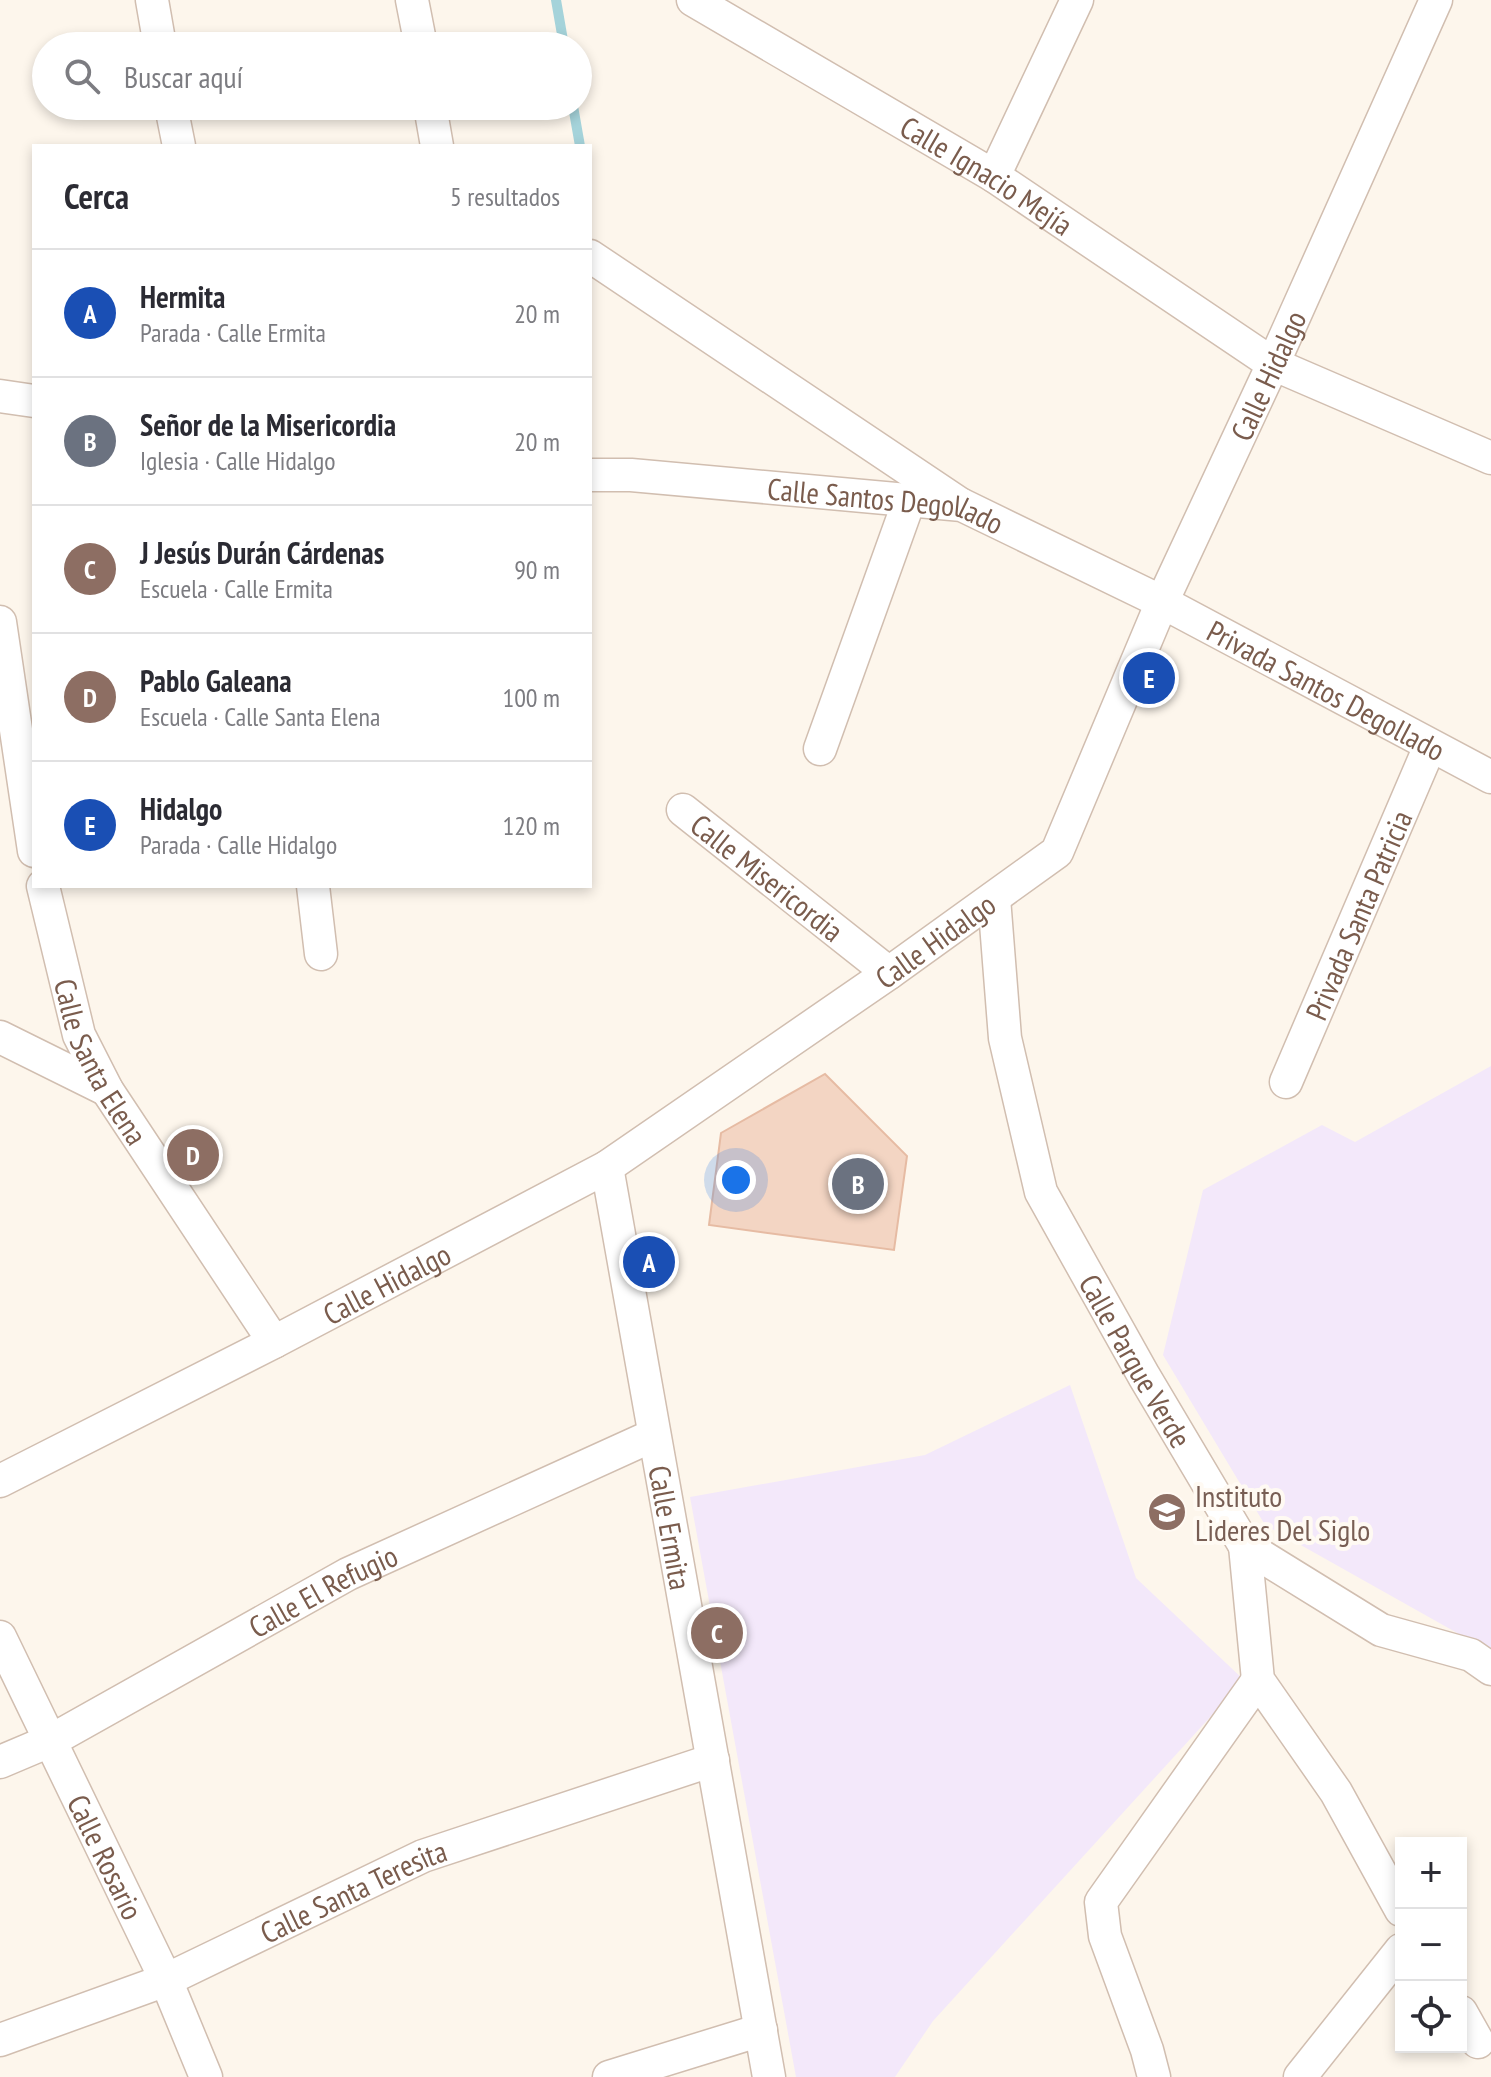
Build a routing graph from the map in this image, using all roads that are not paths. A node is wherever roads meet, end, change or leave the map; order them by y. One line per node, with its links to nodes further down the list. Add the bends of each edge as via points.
1 (152, 0): 6 (street)
2 (412, 0): 7 (street)
3 (693, 0): 12 (street, Calle Ignacio Mejía)
4 (1077, 0): 12 (street)
5 (1436, 0): 14 (street, Calle Hidalgo)
6 (158, 32)
7 (418, 32)
8 (174, 120): 10 (street)
9 (432, 120): 11 (street)
10 (179, 144)
11 (437, 144)
12 (994, 176): 14 (street, Calle Ignacio Mejía)
13 (592, 257): 20 (street)
14 (1273, 364): 17 (street, Calle Ignacio Mejía); 21 (street, Calle Hidalgo)
15 (0, 396): 16 (street)
16 (32, 401)
17 (1491, 458)
18 (592, 475): 19 (street, Calle Santos Degollado)
19 (909, 501): 20 (street, Calle Santos Degollado); 24 (street)
20 (962, 505): 21 (street, Calle Santos Degollado)
21 (1162, 602): 23 (street, Privada Santos Degollado); 30 (street, Calle Hidalgo, via 1057,852)
22 (0, 622): 27 (street)
23 (1430, 746): 25 (street, Privada Santos Degollado); 34 (street, Privada Santa Patricia)
24 (820, 749)
25 (1491, 777)
26 (683, 810): 32 (street, Calle Misericordia)
27 (32, 838)
28 (43, 888): 35 (street, Calle Santa Elena, via 79,1035)
29 (313, 888): 31 (street)
30 (994, 898): 32 (street, Calle Hidalgo); 40 (street, Calle Parque Verde, via 1005,1038 1041,1192)
31 (321, 954)
32 (889, 973): 36 (street, Calle Hidalgo)
33 (0, 1037): 35 (street)
34 (1286, 1082)
35 (107, 1090): 37 (street, Calle Santa Elena)
36 (607, 1167): 37 (street, Calle Hidalgo); 38 (street, Calle Ermita)
37 (274, 1342): 39 (street, Calle Hidalgo)
38 (654, 1435): 44 (street, Calle El Refugio, via 348,1574); 45 (street, Calle Ermita)
39 (0, 1481)
40 (1245, 1546): 42 (street, Calle Parque Verde, via 1381,1630 1471,1655); 43 (street)
41 (0, 1637): 44 (street, Calle Rosario)
42 (1491, 1669)
43 (1258, 1680): 47 (street, via 1336,1792); 57 (street, via 1101,1902 1105,1936)
44 (52, 1740): 46 (street, Calle El Refugio); 49 (street, Calle Rosario)
45 (713, 1760): 49 (street, Calle Santa Teresita, via 423,1856); 51 (street, Calle Ermita)
46 (0, 1762)
47 (1400, 1909)
48 (1395, 1958): 58 (street)
49 (166, 1980): 52 (street, Calle Santa Teresita); 54 (street, Calle Rosario)
50 (1467, 2023): 53 (street)
51 (761, 2030): 55 (street); 56 (street, Calle Ermita)
52 (0, 2040)
53 (1478, 2042)
54 (206, 2077)
55 (609, 2077)
56 (769, 2077)
57 (1154, 2077)
58 (1300, 2077)

